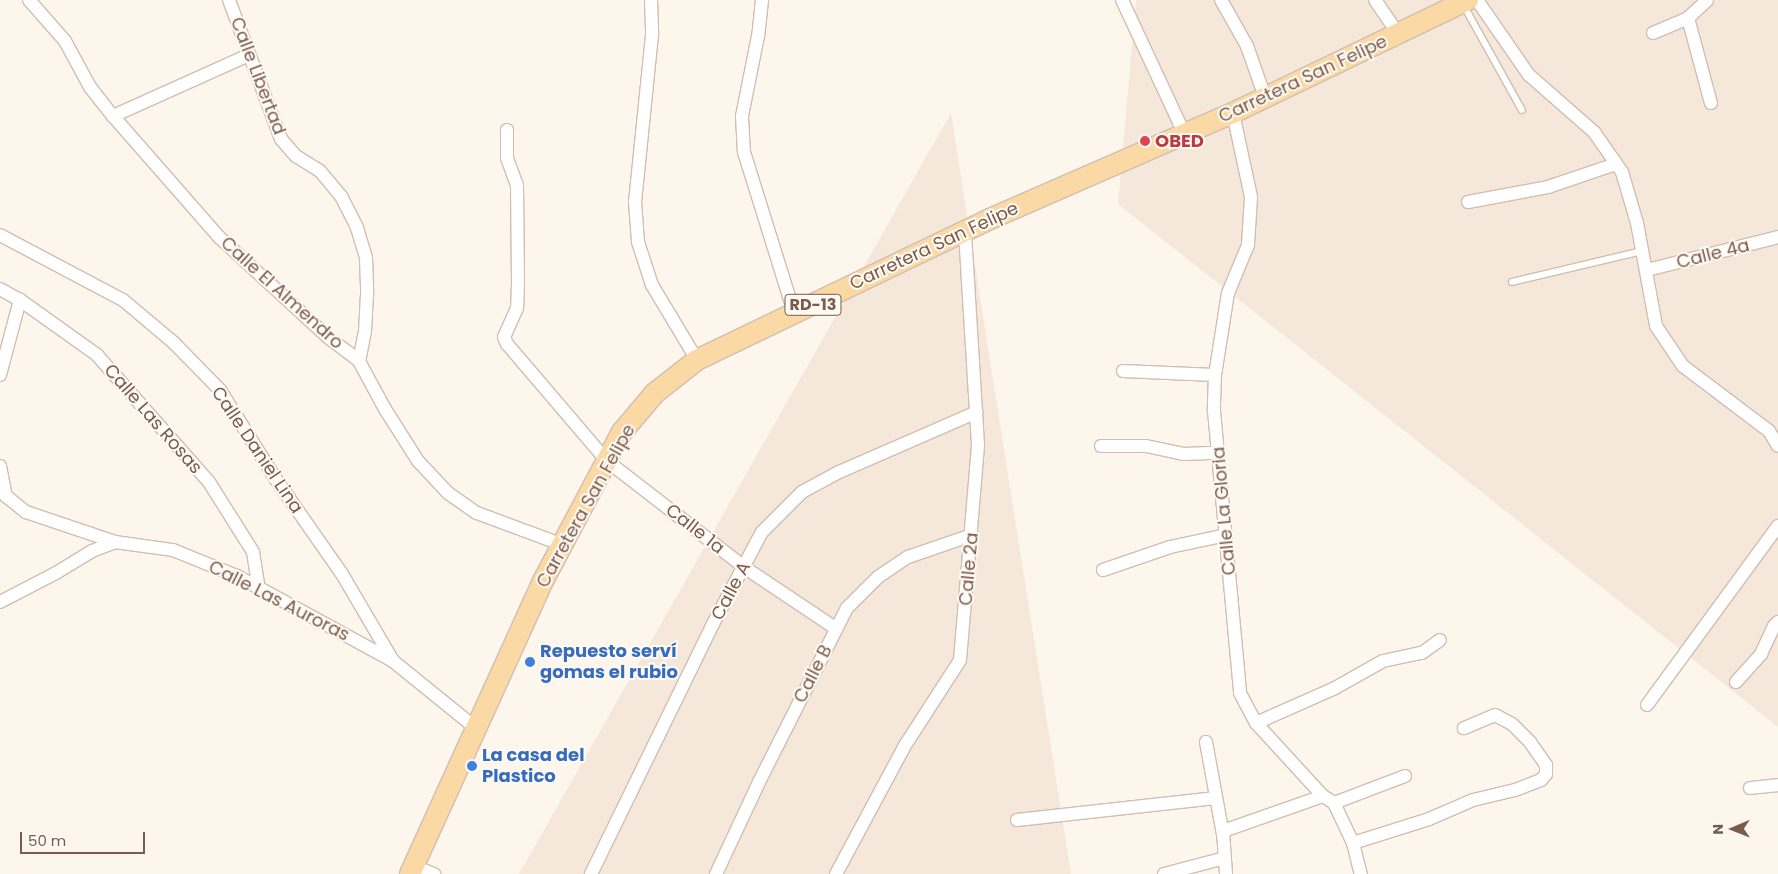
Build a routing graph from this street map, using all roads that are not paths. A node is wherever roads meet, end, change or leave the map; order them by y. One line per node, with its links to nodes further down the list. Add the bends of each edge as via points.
1 (29, 0): 18 (street, Calle El Almendro, via 65,41 90,87)
2 (229, 0): 13 (street, Calle Libertad)
3 (651, 0): 32 (street, via 652,35 635,202 638,242 652,285)
4 (762, 0): 31 (street, via 742,116 744,152)
5 (1122, 0): 20 (street)
6 (1220, 0): 14 (street, via 1247,46)
7 (1375, 0): 12 (street)
8 (1707, 0): 10 (street)
9 (1469, 1): 12 (main road, Carretera San Felipe / RD-13); 16 (lane); 21 (street, via 1529,75 1594,132)
10 (1688, 18): 11 (street); 15 (street)
11 (1653, 33)
12 (1399, 35): 14 (main road, Carretera San Felipe / RD-13)
13 (249, 55): 18 (street); 33 (street, Calle Libertad, via 280,138 296,156 320,171 341,196 358,228 366,258 367,294)
14 (1266, 97): 17 (main road, Carretera San Felipe / RD-13)
15 (1712, 103)
16 (1522, 110)
17 (1232, 113): 20 (main road, Carretera San Felipe / RD-13); 36 (street, Calle La Gloria, via 1251,197 1248,245 1228,293)
18 (113, 116): 33 (street, Calle El Almendro, via 219,237 329,338)
19 (506, 130): 41 (street, Calle 1a, via 507,158 518,185 518,283 517,308 504,337)
20 (1184, 133): 23 (main road, Carretera San Felipe / RD-13)
21 (1616, 164): 22 (street, via 1548,187); 26 (street, via 1622,172)
22 (1468, 202)
23 (965, 231): 31 (main road, Carretera San Felipe / RD-13); 37 (street, Calle 2a)
24 (0, 235): 55 (street, Calle Daniel Lina, via 123,300 174,343 220,390 275,478 342,574)
25 (1778, 237): 27 (street, Calle 4a)
26 (1642, 251): 27 (street); 28 (lane)
27 (1647, 270): 39 (street, via 1656,326 1683,366 1769,431)
28 (1512, 282)
29 (0, 289): 30 (street, Calle Las Rosas)
30 (20, 300): 35 (street); 50 (street, Calle Las Rosas, via 97,355 209,482 253,552)
31 (794, 313): 32 (main road, Carretera San Felipe / RD-13)
32 (697, 360): 41 (main road, Carretera San Felipe / RD-13, via 655,393 622,432)
33 (359, 361): 47 (street, Calle El Almendro, via 385,410 418,461 448,493 478,513)
34 (1123, 372): 36 (street)
35 (0, 375)
36 (1215, 375): 40 (street, Calle La Gloria)
37 (977, 412): 44 (street, Calle 2a); 48 (street, Calle A, via 839,472 802,492 762,532)
38 (1101, 446): 40 (street, via 1146,446 1183,454)
39 (1778, 446)
40 (1218, 453): 45 (street, Calle La Gloria)
41 (607, 461): 47 (main road, Carretera San Felipe / RD-13); 48 (street, Calle 1a)
42 (0, 466): 46 (street, Calle Las Auroras, via 6,496 26,512)
43 (1778, 526): 57 (street)
44 (972, 535): 53 (street, Calle B, via 908,557 878,577 846,608); 75 (street, Calle 2a, via 960,660 904,747)
45 (1226, 535): 49 (street, via 1170,547); 58 (street, Calle La Gloria, via 1240,693)
46 (115, 542): 50 (street, Calle Las Auroras, via 173,550); 51 (street, via 92,551 56,574)
47 (562, 545): 60 (main road, Carretera San Felipe / RD-13)
48 (744, 566): 53 (street, Calle 1a); 73 (street, Calle A)
49 (1103, 570)
50 (259, 588): 55 (street, Calle Las Auroras)
51 (0, 602)
52 (1778, 622): 56 (street, via 1761,654)
53 (835, 628): 74 (street, Calle B)
54 (1440, 640): 58 (street, via 1422,653 1383,661 1334,688)
55 (393, 661): 60 (street, Calle Las Auroras)
56 (1736, 682)
57 (1647, 705)
58 (1256, 723): 66 (street, Calle La Gloria)
59 (1464, 728): 69 (street, via 1495,715 1512,724 1530,742 1546,766 1546,774 1541,780 1515,790 1473,800 1429,819)
60 (476, 729): 71 (main road, Carretera San Felipe / RD-13)
61 (1206, 742): 65 (street)
62 (1404, 776): 66 (street)
63 (1778, 785): 64 (street)
64 (1750, 788)
65 (1216, 798): 67 (street); 68 (street)
66 (1329, 799): 68 (street, via 1232,827); 69 (street, Calle La Gloria)
67 (1016, 820)
68 (1223, 835): 70 (street)
69 (1353, 843): 78 (street, Calle La Gloria)
70 (1225, 858): 76 (street); 77 (street)
71 (412, 870): 72 (street)
72 (434, 874)
73 (591, 874)
74 (716, 874)
75 (836, 874)
76 (1164, 874)
77 (1226, 874)
78 (1361, 874)

